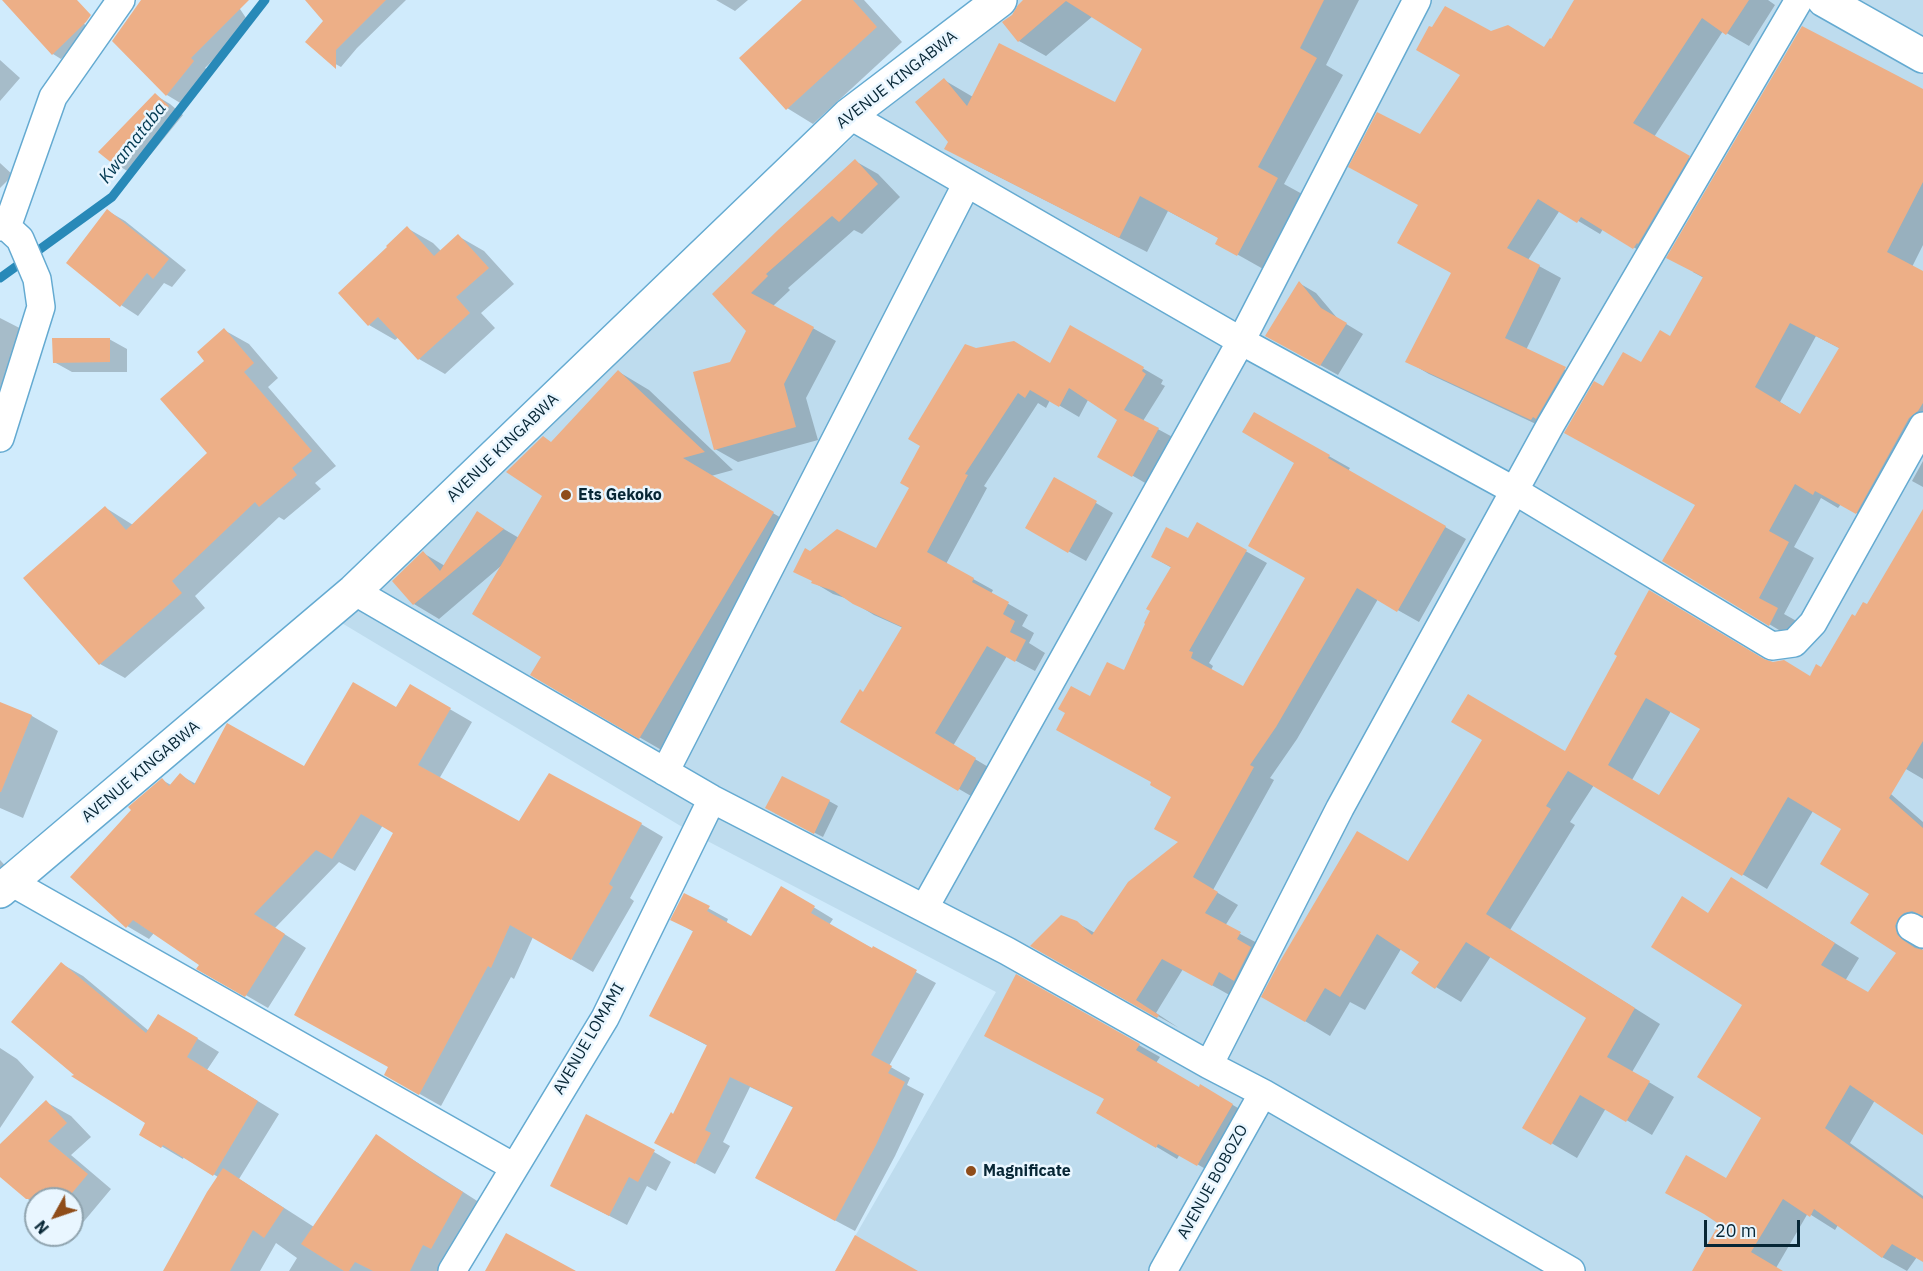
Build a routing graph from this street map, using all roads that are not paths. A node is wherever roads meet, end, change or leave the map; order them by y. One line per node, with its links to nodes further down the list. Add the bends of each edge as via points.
1 (121, 0): 9 (street, via 53,97)
2 (1000, 0): 7 (street, AVENUE KINGABWA)
3 (1417, 0): 10 (street)
4 (1799, 0): 13 (street)
5 (1824, 0): 6 (street)
6 (1923, 56)
7 (849, 115): 8 (street); 14 (street, AVENUE KINGABWA)
8 (967, 183): 10 (street); 15 (street)
9 (9, 231): 12 (street, via 37,279 41,307)
10 (1240, 341): 13 (street); 18 (street)
11 (1923, 426): 13 (street, via 1813,622 1794,643 1772,646)
12 (0, 438)
13 (1515, 491): 19 (street, via 1340,808)
14 (354, 591): 15 (street); 17 (street, AVENUE KINGABWA)
15 (665, 772): 16 (street)
16 (712, 799): 18 (street); 21 (street, AVENUE LOMAMI, via 604,1018)
17 (6, 887): 21 (street)
18 (925, 907): 19 (street)
19 (1209, 1065): 20 (street)
20 (1263, 1093): 23 (street, AVENUE BOBOZO); 24 (street)
21 (514, 1167): 22 (street, AVENUE LOMAMI)
22 (452, 1271)
23 (1162, 1271)
24 (1571, 1271)

